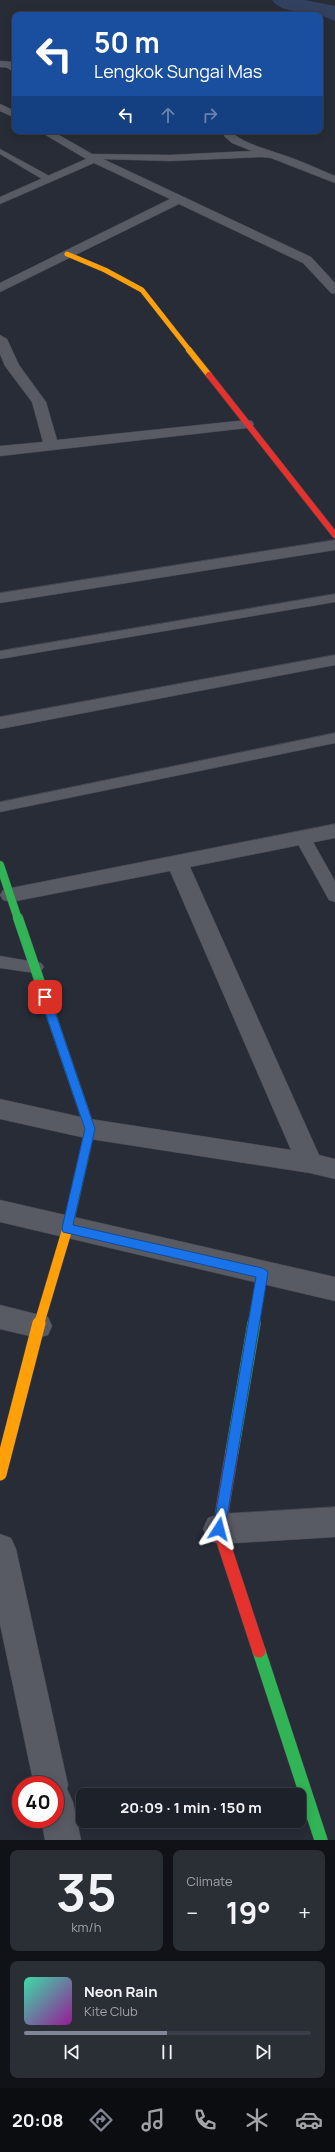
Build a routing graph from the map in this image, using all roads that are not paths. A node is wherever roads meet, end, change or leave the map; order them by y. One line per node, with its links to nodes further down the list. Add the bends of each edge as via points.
1 (0, 107): 2 (street)
2 (12, 113)
3 (49, 134): 7 (street)
4 (230, 134): 6 (street, via 236,141)
5 (0, 151): 8 (lane)
6 (272, 155): 7 (street); 9 (street)
7 (91, 157): 8 (street); 10 (street)
8 (50, 180): 11 (street)
9 (335, 180)
10 (180, 199): 12 (street); 14 (street, via 307,260)
11 (0, 201)
12 (67, 254): 13 (street); 17 (street, via 105,270 142,290)
13 (0, 288)
14 (335, 290)
15 (0, 339): 16 (street)
16 (6, 366): 18 (street, via 39,402)
17 (247, 424): 18 (street); 20 (street)
18 (51, 445): 19 (street)
19 (0, 451)
20 (335, 535)
21 (335, 545): 22 (street)
22 (0, 598)
23 (335, 598): 24 (lane)
24 (0, 655)
25 (335, 660): 26 (street)
26 (0, 723)
27 (335, 738): 28 (lane)
28 (0, 807)
29 (335, 831): 30 (street)
30 (302, 837): 31 (street); 34 (lane)
31 (177, 862): 33 (street); 39 (street)
32 (0, 865): 33 (street)
33 (11, 895): 36 (street)
34 (335, 896)
35 (0, 962): 36 (lane)
36 (35, 967): 38 (street)
37 (0, 1109): 38 (street)
38 (90, 1129): 39 (street); 42 (street)
39 (310, 1163): 40 (street)
40 (335, 1169)
41 (0, 1211): 42 (street)
42 (67, 1228): 43 (street); 46 (street)
43 (262, 1273): 44 (street); 49 (street)
44 (335, 1289)
45 (0, 1317): 46 (street)
46 (38, 1326): 47 (street)
47 (0, 1474)
48 (335, 1522): 49 (street)
49 (219, 1529): 54 (street)
50 (0, 1549): 51 (street)
51 (49, 1776)
52 (60, 1828): 53 (street)
53 (63, 1840)
54 (321, 1840)

